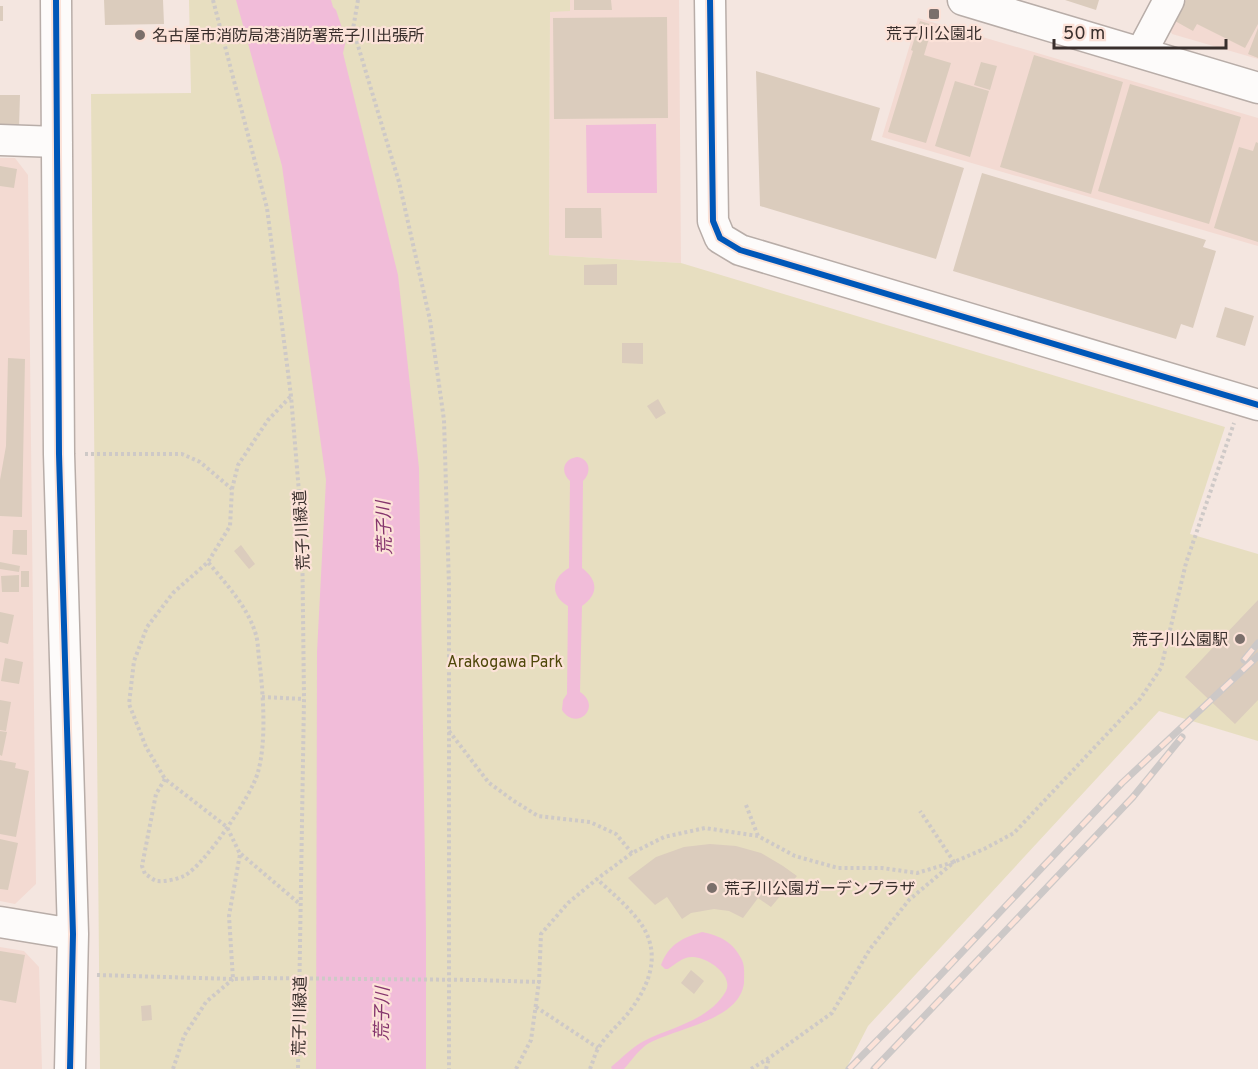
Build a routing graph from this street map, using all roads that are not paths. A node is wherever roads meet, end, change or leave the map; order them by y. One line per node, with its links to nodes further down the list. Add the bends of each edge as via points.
1 (56, 0): 8 (street)
2 (710, 0): 9 (street, via 713,221 720,238 741,250)
3 (963, 0): 5 (street)
4 (1168, 0): 5 (street)
5 (1141, 54): 6 (street)
6 (1258, 88)
7 (0, 140): 8 (street)
8 (57, 142): 11 (street, via 59,454)
9 (1250, 402)
10 (0, 922): 11 (street)
11 (73, 934): 12 (street)
12 (70, 1069)

